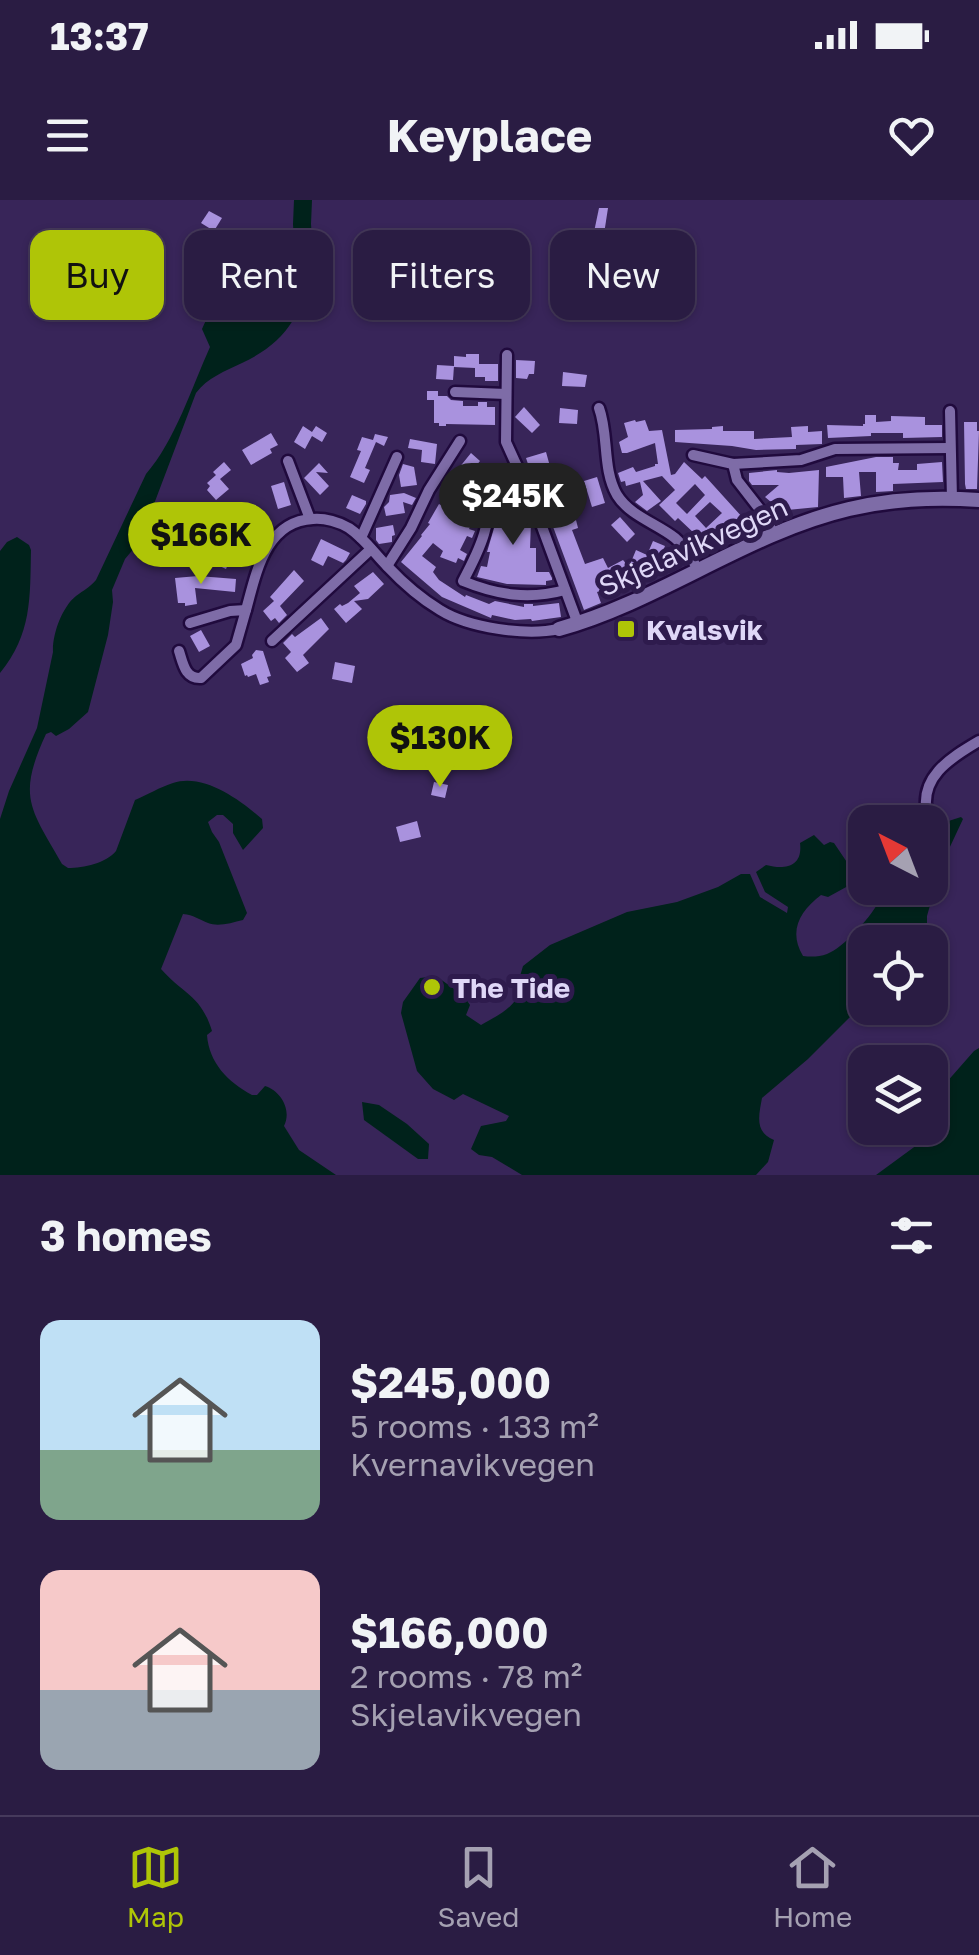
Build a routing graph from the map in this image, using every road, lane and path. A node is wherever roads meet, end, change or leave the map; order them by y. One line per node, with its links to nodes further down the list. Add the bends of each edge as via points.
1 (507, 355): 3 (street)
2 (455, 392): 3 (street)
3 (506, 394): 12 (street, via 506,442)
4 (600, 408): 22 (street, via 618,496 676,539)
5 (950, 411): 7 (street)
6 (460, 441): 21 (street)
7 (950, 448): 11 (street, via 835,449 800,460); 13 (street)
8 (692, 455): 11 (street)
9 (397, 457): 18 (street)
10 (288, 461): 15 (street)
11 (733, 464): 17 (street)
12 (521, 474): 23 (street); 23 (street, via 493,496 463,580 511,595)
13 (952, 499): 14 (main road, Skjelavikvegen); 17 (main road, Skjelavikvegen, via 859,507)
14 (979, 500)
15 (310, 519): 18 (street, Skjelavikvegen, via 337,522); 20 (street, via 280,532)
16 (219, 528): 20 (street)
17 (774, 535): 22 (main road, Skjelavikvegen)
18 (361, 538): 19 (street, Skjelavikvegen)
19 (371, 549): 21 (street, Skjelavikvegen); 28 (street)
20 (265, 551): 24 (street)
21 (387, 566): 27 (street, Skjelavikvegen, via 444,612 470,622 540,633)
22 (698, 570): 26 (main road, Skjelavikvegen)
23 (565, 590): 26 (street)
24 (246, 610): 25 (street); 29 (street, via 238,642 200,678 188,674)
25 (190, 623)
26 (578, 624): 27 (main road, Skjelavikvegen)
27 (559, 629)
28 (272, 641)
29 (178, 651)
30 (979, 741): 31 (street, via 949,758 930,783)
31 (924, 805)

